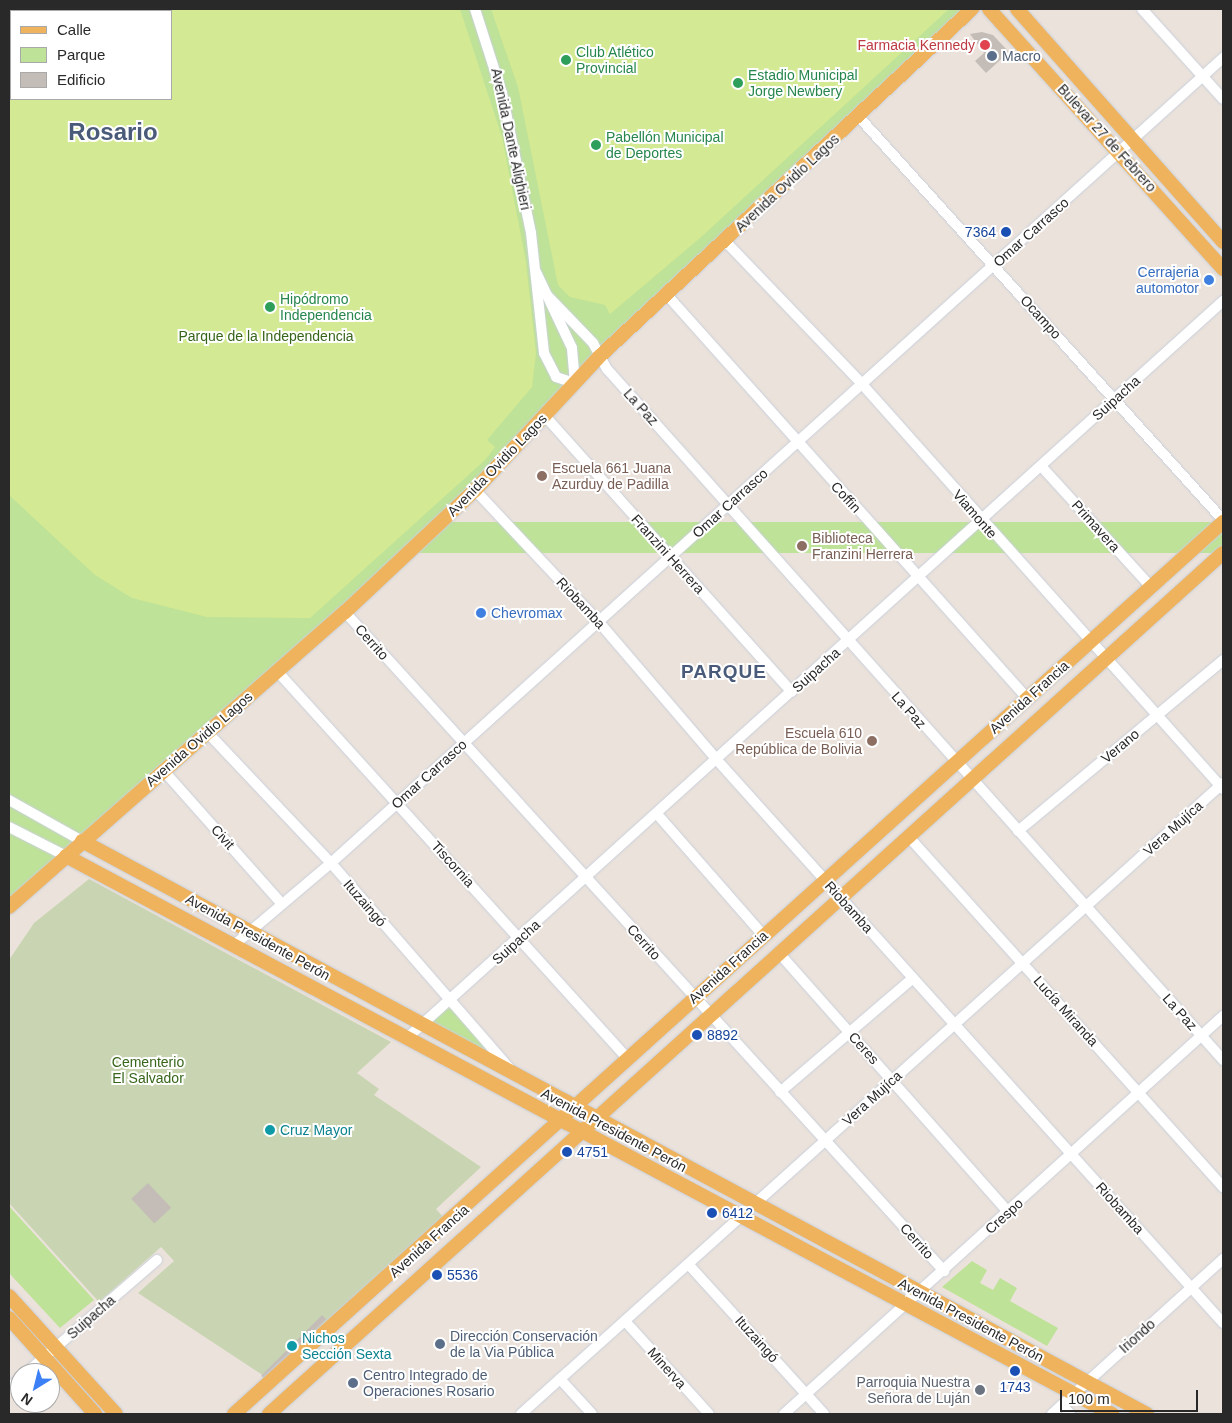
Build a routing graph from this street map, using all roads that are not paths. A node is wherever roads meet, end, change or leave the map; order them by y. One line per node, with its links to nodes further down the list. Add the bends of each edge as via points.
1 (475, 9): 16 (street, Avenida Dante Alighieri, via 502,93)
2 (972, 9): 9 (main road, Avenida Ovidio Lagos)
3 (989, 9): 11 (main road, Bulevar 27 de Febrero)
4 (1017, 9): 10 (main road, Bulevar 27 de Febrero)
5 (1142, 9): 7 (street)
6 (1223, 58): 7 (street, Omar Carrasco)
7 (1203, 76): 8 (street); 10 (street, Omar Carrasco)
8 (1223, 99)
9 (858, 116): 12 (main road, Avenida Ovidio Lagos); 14 (street, Ocampo)
10 (1133, 140): 11 (street, Omar Carrasco); 13 (main road, Bulevar 27 de Febrero)
11 (1119, 151): 14 (street, Omar Carrasco); 15 (main road, Bulevar 27 de Febrero)
12 (725, 241): 18 (main road, Avenida Ovidio Lagos); 22 (street, Viamonte)
13 (1223, 242)
14 (994, 266): 22 (street, Omar Carrasco); 23 (street, Ocampo)
15 (1223, 269)
16 (536, 272): 17 (street, Avenida Dante Alighieri); 21 (street, Avenida Dante Alighieri, via 548,366 556,376)
17 (542, 290): 20 (street, Avenida Dante Alighieri, via 593,343); 21 (street, Avenida Dante Alighieri, via 572,348)
18 (667, 295): 20 (main road, Avenida Ovidio Lagos); 25 (street, Coffin)
19 (1223, 301): 23 (street, Suipacha)
20 (600, 356): 21 (main road, Avenida Ovidio Lagos); 28 (street, La Paz, via 607,369)
21 (575, 383): 24 (main road, Avenida Ovidio Lagos)
22 (862, 383): 25 (street, Omar Carrasco); 29 (street, Viamonte)
23 (1114, 399): 26 (street, Suipacha); 30 (street, Ocampo)
24 (545, 416): 27 (main road, Avenida Ovidio Lagos); 32 (street, Franzini Herrera)
25 (796, 443): 28 (street, Omar Carrasco); 33 (street, Coffin)
26 (1041, 466): 29 (street, Suipacha); 34 (street, Primavera)
27 (475, 490): 35 (main road, Avenida Ovidio Lagos); 36 (street, Riobamba)
28 (730, 504): 32 (street, Omar Carrasco); 37 (street, La Paz)
29 (980, 521): 33 (street, Suipacha); 38 (street, Viamonte)
30 (1223, 521): 34 (main road, Avenida Francia)
31 (1223, 553): 39 (main road, Avenida Francia)
32 (670, 556): 36 (street, Omar Carrasco); 42 (street, Franzini Herrera)
33 (919, 577): 37 (street, Suipacha); 43 (street, Coffin)
34 (1151, 587): 38 (main road, Avenida Francia)
35 (345, 612): 41 (main road, Avenida Ovidio Lagos); 46 (street, Cerrito)
36 (598, 621): 46 (street, Omar Carrasco); 47 (street, Riobamba)
37 (848, 641): 42 (street, Suipacha); 48 (street, La Paz)
38 (1090, 642): 39 (street, Viamonte); 43 (main road, Avenida Francia)
39 (1105, 660): 44 (street, Viamonte); 50 (main road, Avenida Francia)
40 (1223, 660): 44 (street, Verano)
41 (277, 671): 45 (main road, Avenida Ovidio Lagos); 53 (street, Tiscornia)
42 (792, 692): 47 (street, Suipacha)
43 (1027, 698): 48 (main road, Avenida Francia)
44 (1156, 716): 51 (street, Viamonte); 56 (street, Verano)
45 (207, 732): 49 (main road, Avenida Ovidio Lagos); 60 (street, Ituzaingó)
46 (463, 742): 53 (street, Omar Carrasco); 61 (street, Cerrito)
47 (717, 760): 54 (street, Suipacha); 62 (street, Riobamba)
48 (956, 762): 50 (street, La Paz); 62 (main road, Avenida Francia)
49 (163, 770): 58 (main road, Avenida Ovidio Lagos); 64 (street, Civit)
50 (972, 780): 56 (street, La Paz); 57 (main road, Avenida Francia)
51 (1222, 786): 66 (street, Vera Mujíca)
52 (9, 800): 58 (street)
53 (398, 802): 60 (street, Omar Carrasco); 69 (street, Tiscornia)
54 (657, 814): 61 (street, Suipacha); 68 (street)
55 (9, 826): 59 (street)
56 (1018, 831): 66 (street, La Paz)
57 (908, 836): 63 (main road, Avenida Francia); 72 (street, Lucía Miranda)
58 (82, 841): 59 (main road, Avenida Ovidio Lagos); 67 (main road, Avenida Presidente Perón)
59 (66, 856): 65 (main road, Avenida Ovidio Lagos); 70 (main road, Avenida Presidente Perón)
60 (331, 863): 64 (street, Omar Carrasco); 75 (street, Ituzaingó)
61 (587, 878): 69 (street, Suipacha); 74 (street, Cerrito)
62 (825, 880): 63 (street, Riobamba); 68 (main road, Avenida Francia)
63 (841, 897): 71 (main road, Avenida Francia); 73 (street, Riobamba)
64 (282, 904): 67 (street, Omar Carrasco)
65 (9, 906)
66 (1085, 907): 72 (street, Vera Mujíca); 81 (street, La Paz)
67 (250, 932): 70 (street, Omar Carrasco); 79 (main road, Avenida Presidente Perón)
68 (764, 935): 74 (main road, Avenida Francia)
69 (520, 939): 75 (street, Suipacha); 83 (street, Tiscornia)
70 (234, 945): 82 (main road, Avenida Presidente Perón)
71 (779, 953): 76 (main road, Avenida Francia); 80 (street, Ceres)
72 (1023, 963): 78 (street, Vera Mujíca); 88 (street, Lucía Miranda)
73 (913, 978): 78 (street, Riobamba); 80 (street)
74 (694, 998): 76 (street, Cerrito); 83 (main road, Avenida Francia)
75 (450, 1002): 79 (street, Suipacha); 85 (street, Ituzaingó)
76 (710, 1015): 87 (street, Cerrito); 91 (main road, Avenida Francia)
77 (1223, 1016): 81 (street, Crespo)
78 (955, 1024): 86 (street, Vera Mujíca); 94 (street, Riobamba)
79 (422, 1026): 82 (street, Suipacha); 85 (main road, Avenida Presidente Perón)
80 (849, 1032): 86 (street, Ceres); 87 (street)
81 (1201, 1036): 84 (street, La Paz); 88 (street, Crespo)
82 (407, 1038): 90 (main road, Avenida Presidente Perón)
83 (628, 1058): 89 (main road, Avenida Francia)
84 (1223, 1060)
85 (519, 1079): 89 (main road, Avenida Presidente Perón)
86 (893, 1080): 93 (street, Vera Mujíca); 99 (street, Ceres)
87 (780, 1092): 93 (street, Cerrito)
88 (1139, 1093): 94 (street, Crespo); 96 (street, Lucía Miranda)
89 (572, 1107): 90 (main road, Avenida Francia); 91 (main road, Avenida Presidente Perón)
90 (559, 1119): 92 (main road, Avenida Presidente Perón); 95 (main road, Avenida Francia)
91 (594, 1119): 92 (main road, Avenida Francia); 98 (main road, Avenida Presidente Perón)
92 (581, 1131): 97 (main road, Avenida Francia); 100 (main road, Avenida Presidente Perón)
93 (826, 1140): 98 (street, Vera Mujíca); 104 (street, Cerrito)
94 (1072, 1154): 99 (street, Crespo); 105 (street, Riobamba)
95 (496, 1179): 97 (main road, via 497,1190); 108 (main road, Avenida Francia)
96 (1223, 1186)
97 (510, 1196): 111 (main road, Avenida Francia)
98 (755, 1205): 100 (street, Vera Mujíca); 106 (main road, Avenida Presidente Perón)
99 (1008, 1212): 104 (street, Crespo)
100 (742, 1217): 103 (street, Vera Mujíca); 109 (main road, Avenida Presidente Perón)
101 (1223, 1259): 105 (street, Iriondo)
102 (156, 1260): 114 (street, Suipacha)
103 (689, 1265): 112 (street, Vera Mujíca); 119 (street, Ituzaingó)
104 (944, 1271): 106 (street, Crespo)
105 (1191, 1288): 113 (street, Riobamba); 118 (street, Iriondo)
106 (920, 1293): 109 (street, Crespo); 118 (main road, Avenida Presidente Perón)
107 (9, 1296): 114 (main road)
108 (365, 1299): 111 (main road); 124 (main road, Avenida Francia)
109 (907, 1305): 119 (street, Crespo); 120 (main road, Avenida Presidente Perón)
110 (9, 1318): 115 (main road)
111 (375, 1318): 125 (main road, Avenida Francia)
112 (625, 1321): 117 (street, Vera Mujíca); 128 (street, Minerva)
113 (1223, 1323)
114 (56, 1347): 115 (street, Suipacha); 123 (main road)
115 (44, 1357): 116 (street, Suipacha); 122 (main road)
116 (37, 1363)
117 (560, 1379): 126 (street, Vera Mujíca); 127 (street)
118 (1087, 1382): 120 (street, Iriondo); 134 (main road, Avenida Presidente Perón)
119 (806, 1394): 129 (street, Crespo); 130 (street, Ituzaingó)
120 (1074, 1394): 121 (street, Iriondo); 133 (main road, Avenida Presidente Perón)
121 (1062, 1405): 131 (street, Iriondo); 132 (street)
122 (95, 1414)
123 (116, 1414)
124 (234, 1414)
125 (269, 1414)
126 (521, 1414)
127 (592, 1414)
128 (709, 1414)
129 (784, 1414)
130 (824, 1414)
131 (1052, 1414)
132 (1070, 1414)
133 (1112, 1414)
134 (1147, 1414)

